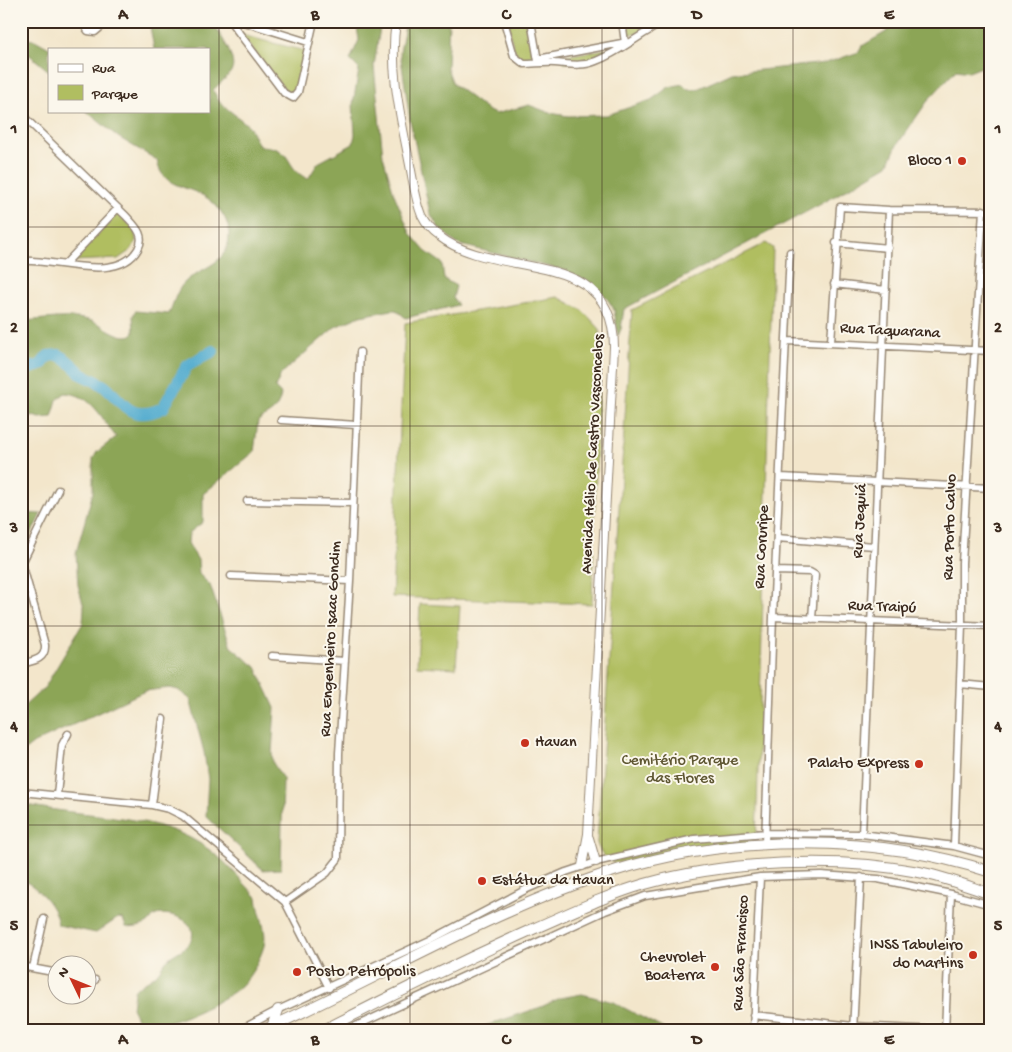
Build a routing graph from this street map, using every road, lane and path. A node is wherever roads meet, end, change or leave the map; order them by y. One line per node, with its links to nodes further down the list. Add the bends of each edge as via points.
1 (80, 21): 2 (street, via 88,31 95,32)
2 (103, 21)
3 (230, 21): 13 (street, via 291,98 297,95)
4 (240, 21): 13 (street)
5 (314, 21): 13 (street)
6 (396, 21): 65 (street, Avenida Hélio de Castro Vasconcelos, via 393,62 397,98 418,206 428,226 446,241 466,251 581,281 605,304 612,319 614,347)
7 (504, 21): 15 (street, via 514,56 524,64)
8 (531, 21): 15 (street)
9 (622, 21): 14 (street)
10 (667, 21): 11 (street)
11 (650, 25): 12 (street)
12 (638, 38): 14 (street); 15 (street, via 595,62 567,66)
13 (308, 42)
14 (625, 42): 15 (street)
15 (538, 62)
16 (21, 114): 17 (street)
17 (118, 208): 26 (street); 26 (street, via 140,233 140,244 135,253 122,264 111,267)
18 (889, 210): 19 (street); 21 (street, via 840,207); 22 (street, Rua Jequiá)
19 (983, 210): 20 (street); 32 (street, Rua Porto Calvo)
20 (991, 211)
21 (836, 243): 22 (street); 27 (street)
22 (888, 248): 28 (street, Rua Jequiá)
23 (790, 252): 29 (street, Rua Coruripe)
24 (21, 254): 25 (street)
25 (25, 260): 26 (street)
26 (65, 264)
27 (834, 284): 28 (street); 30 (street)
28 (886, 290): 31 (street, Rua Jequiá)
29 (787, 341): 30 (street, Rua Taquarana); 37 (street, Rua Coruripe)
30 (831, 342): 31 (street, Rua Taquarana)
31 (883, 345): 32 (street, Rua Taquarana); 38 (street, Rua Jequiá)
32 (974, 350): 33 (street, Rua Taquarana); 39 (street, Rua Porto Calvo)
33 (991, 351)
34 (360, 352): 36 (street, Rua Engenheiro Isaac Gondim)
35 (281, 420): 36 (street)
36 (357, 425): 43 (street, Rua Engenheiro Isaac Gondim)
37 (780, 477): 38 (street); 44 (street, Rua Coruripe)
38 (877, 482): 39 (street); 45 (street, Rua Jequiá)
39 (966, 485): 40 (street); 52 (street, Rua Porto Calvo)
40 (991, 488)
41 (58, 490): 56 (street, via 22,563 45,645 42,657)
42 (247, 501): 43 (street)
43 (353, 504): 48 (street, Rua Engenheiro Isaac Gondim)
44 (777, 538): 45 (street); 46 (street, Rua Coruripe)
45 (874, 546): 51 (street, Rua Jequiá)
46 (776, 571): 49 (street, Rua Coruripe); 50 (street, via 810,572 816,578)
47 (231, 576): 48 (street)
48 (350, 581): 55 (street, Rua Engenheiro Isaac Gondim)
49 (772, 617): 50 (street, Rua Traipú); 64 (street, Rua Coruripe)
50 (812, 619): 51 (street, Rua Traipú)
51 (871, 621): 52 (street, Rua Traipú); 66 (street, Rua Jequiá)
52 (962, 625): 53 (street, Rua Traipú); 57 (street, Rua Porto Calvo)
53 (991, 626)
54 (272, 656): 55 (street)
55 (345, 661): 77 (street, Rua Engenheiro Isaac Gondim, via 339,753 338,859 327,873)
56 (21, 664)
57 (960, 684): 58 (street); 68 (street, Rua Porto Calvo)
58 (991, 687)
59 (163, 719): 63 (street)
60 (68, 734): 62 (street, via 62,745)
61 (21, 792): 62 (street)
62 (57, 795): 63 (street)
63 (152, 805): 77 (street, via 182,816)
64 (766, 833): 66 (street); 67 (street, Rua Coruripe); 70 (street, via 694,839)
65 (588, 834): 70 (street, Avenida Hélio de Castro Vasconcelos); 71 (street, Avenida Hélio de Castro Vasconcelos)
66 (862, 834): 68 (street)
67 (765, 844): 72 (highway, via 881,848 927,855); 80 (highway, via 696,852 618,870)
68 (954, 846): 69 (street)
69 (991, 856)
70 (596, 862): 71 (street)
71 (582, 866): 80 (street, via 527,888)
72 (991, 872)
73 (760, 877): 74 (street); 86 (street, Rua São Francisco); 92 (street, via 637,899)
74 (860, 877): 75 (street); 87 (street)
75 (951, 894): 78 (street); 89 (street)
76 (991, 894): 91 (highway, via 919,872 861,865 761,865 681,875 584,906 448,967)
77 (285, 902): 84 (street)
78 (991, 905)
79 (44, 919): 82 (street)
80 (435, 942): 84 (street); 88 (highway)
81 (21, 966): 82 (street)
82 (33, 968): 83 (street)
83 (48, 971)
84 (329, 988): 85 (street)
85 (278, 1010): 88 (highway); 90 (street)
86 (753, 1016): 87 (street); 93 (street, Rua São Francisco)
87 (853, 1028): 89 (street)
88 (268, 1030)
89 (945, 1030): 94 (street)
90 (238, 1031)
91 (322, 1031)
92 (346, 1031)
93 (753, 1031)
94 (962, 1031)

